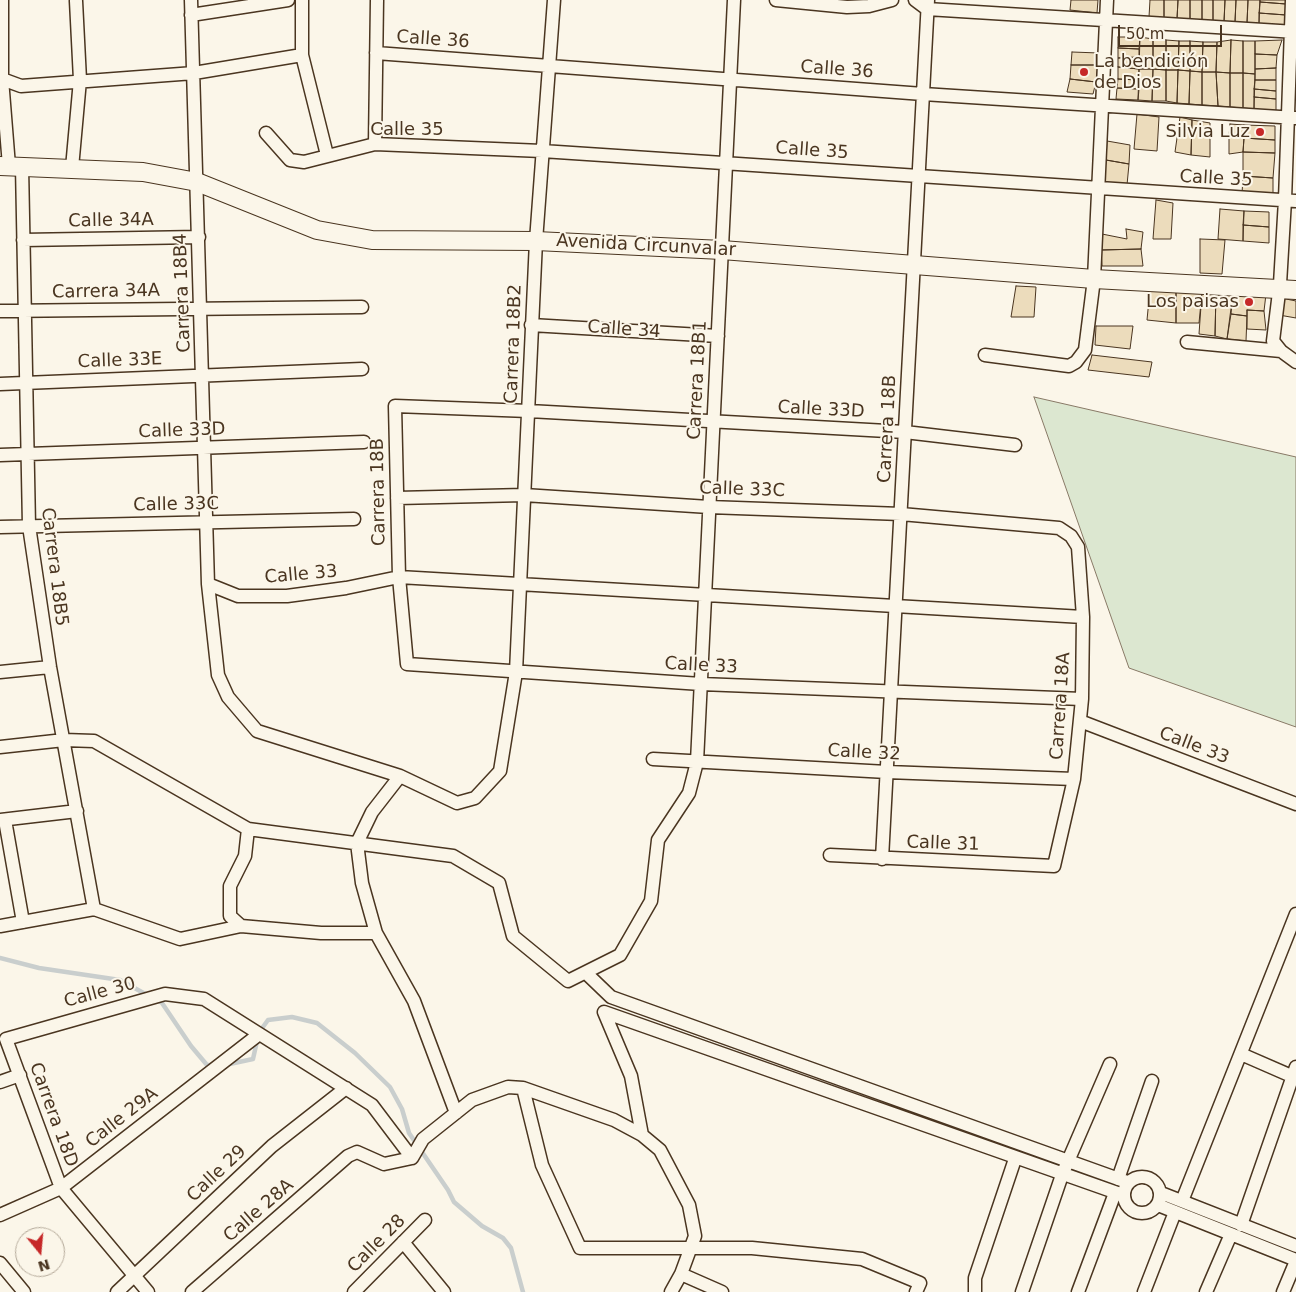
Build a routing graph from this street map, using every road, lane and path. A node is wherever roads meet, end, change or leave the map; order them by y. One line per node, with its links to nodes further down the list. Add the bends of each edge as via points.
1 (2, 0): 22 (street, Carrera 18B5)
2 (191, 0): 15 (street, Carrera 18B4)
3 (288, 0): 15 (street)
4 (302, 0): 19 (street)
5 (377, 0): 18 (street)
6 (554, 0): 20 (street, Carrera 18B2)
7 (734, 0): 24 (street, Carrera 18B1)
8 (776, 0): 9 (street, via 848,7)
9 (892, 0)
10 (915, 0): 14 (street)
11 (1107, 0): 16 (street)
12 (1292, 0): 17 (street)
13 (76, 1): 23 (street)
14 (927, 4): 16 (street); 25 (street, Carrera 18B)
15 (191, 15): 21 (street, Carrera 18B4)
16 (1106, 20): 17 (street); 26 (street)
17 (1293, 32): 27 (street)
18 (376, 53): 20 (street, Calle 36); 29 (street)
19 (302, 55): 21 (street); 31 (street)
20 (549, 66): 24 (street, Calle 36); 30 (street, Carrera 18B2)
21 (194, 73): 23 (street); 36 (street, Carrera 18B4)
22 (2, 79): 23 (street, via 21,86); 33 (street, Carrera 18B5)
23 (80, 80): 34 (street)
24 (730, 80): 25 (street, Calle 36); 32 (street, Carrera 18B1)
25 (923, 94): 26 (street, Calle 36); 35 (street, Carrera 18B)
26 (1102, 105): 27 (street, Calle 36); 37 (street)
27 (1292, 118): 38 (street)
28 (266, 132): 31 (street, Calle 35, via 290,160 304,162)
29 (374, 144): 30 (street, Calle 35); 31 (street, Calle 35)
30 (542, 151): 32 (street, Calle 35); 41 (street, Carrera 18B2)
31 (327, 155)
32 (726, 164): 35 (street, Calle 35); 42 (street, Carrera 18B1)
33 (10, 166): 34 (main road, Avenida Circunvalar); 40 (street, Carrera 18B5)
34 (72, 168): 36 (main road, Avenida Circunvalar, via 143,172)
35 (918, 176): 37 (street, Calle 35); 43 (street, Carrera 18B)
36 (197, 182): 39 (street, Carrera 18B4); 41 (main road, Avenida Circunvalar, via 326,232 372,240)
37 (1098, 189): 38 (street, Calle 35); 44 (street)
38 (1291, 201): 45 (street)
39 (200, 236): 40 (street, Calle 34A); 47 (street, Carrera 18B4)
40 (23, 240): 49 (street, Carrera 18B5)
41 (536, 241): 42 (main road, Avenida Circunvalar); 50 (street, Carrera 18B2)
42 (722, 250): 43 (main road, Avenida Circunvalar); 51 (street, Carrera 18B1)
43 (914, 265): 44 (main road, Avenida Circunvalar); 62 (street, Carrera 18B)
44 (1094, 279): 45 (main road, Avenida Circunvalar); 54 (street, via 1085,350 1076,362 1069,366)
45 (1288, 290): 53 (street, via 1274,341)
46 (362, 307): 47 (street, Carrera 34A)
47 (201, 309): 49 (street, Carrera 34A); 57 (street, Carrera 18B4)
48 (0, 311): 49 (street, Carrera 34A)
49 (25, 311): 58 (street, Carrera 18B5)
50 (531, 324): 51 (street, Calle 34); 60 (street, Carrera 18B2)
51 (718, 336): 61 (street, Carrera 18B1)
52 (1187, 342): 53 (street)
53 (1280, 351): 55 (street)
54 (985, 355)
55 (1296, 362)
56 (362, 369): 57 (street, Calle 33E)
57 (203, 375): 58 (street, Calle 33E); 65 (street, Carrera 18B4)
58 (26, 383): 59 (street, Calle 33E); 66 (street, Carrera 18B5)
59 (0, 384)
60 (529, 411): 61 (street); 68 (street, Carrera 18B2); 69 (street, Carrera 18B, via 395,406)
61 (714, 422): 62 (street, Calle 33D); 70 (street, Carrera 18B1)
62 (905, 432): 64 (street, Calle 33D); 71 (street, Carrera 18B)
63 (364, 442): 65 (street, Calle 33D)
64 (1015, 445)
65 (205, 447): 66 (street, Calle 33D); 73 (street, Carrera 18B4)
66 (27, 453): 67 (street, Calle 33D); 74 (street, Carrera 18B5)
67 (0, 455)
68 (524, 495): 69 (street, Calle 33C); 70 (street, Calle 33C); 79 (street, Carrera 18B2)
69 (397, 498): 77 (street, Carrera 18B)
70 (709, 507): 71 (street, Calle 33C); 80 (street, Carrera 18B1)
71 (901, 514): 76 (street, Calle 33C, via 1059,528 1071,536); 81 (street, Carrera 18B)
72 (354, 519): 73 (street, Calle 33C)
73 (207, 521): 74 (street, Calle 33C); 78 (street, Carrera 18B4)
74 (28, 526): 75 (street, Calle 33C); 83 (street, Carrera 18B5)
75 (0, 527)
76 (1078, 547): 82 (street, Carrera 18A)
77 (399, 576): 78 (street, Calle 33, via 287,596 238,596); 79 (street, Calle 33); 85 (street, Calle 33, via 407,664)
78 (208, 584): 95 (street, Carrera 18B4, via 218,675 228,696 257,731)
79 (521, 584): 80 (street, Calle 33); 85 (street, Carrera 18B2)
80 (705, 595): 81 (street, Calle 33); 86 (street, Carrera 18B1)
81 (896, 606): 82 (street, Calle 33); 87 (street, Carrera 18B)
82 (1083, 617): 88 (street, Carrera 18A)
83 (50, 667): 84 (street); 90 (street, Carrera 18B5)
84 (0, 672)
85 (516, 672): 86 (street, Calle 33); 95 (street, Carrera 18B2, via 500,771 475,798 457,803)
86 (701, 684): 87 (street, Calle 33); 93 (street, Carrera 18B1)
87 (891, 693): 88 (street, Calle 33); 94 (street, Carrera 18B)
88 (1082, 699): 89 (street, Carrera 18A)
89 (1080, 721): 96 (street, Carrera 18A); 97 (street, Calle 33)
90 (64, 740): 91 (street); 98 (street, Carrera 18B5); 100 (street, via 94,741)
91 (0, 747)
92 (653, 759): 93 (street, Calle 32)
93 (697, 762): 94 (street, Calle 32); 111 (street, Carrera 18B1, via 689,793 658,840 651,901 620,956)
94 (887, 772): 96 (street, Calle 32); 103 (street, Carrera 18B)
95 (400, 776): 101 (street, via 372,812)
96 (1074, 779): 104 (street, Carrera 18A)
97 (1296, 804)
98 (77, 811): 99 (street); 105 (street, Carrera 18B5)
99 (2, 820): 107 (street)
100 (248, 829): 101 (street); 109 (street, via 245,856 230,886 230,916)
101 (357, 843): 110 (street, via 362,883); 111 (street, Carrera 18B1, via 453,856 499,883 513,936 568,981)
102 (830, 855): 103 (street, Calle 31)
103 (882, 859): 104 (street, Calle 31)
104 (1054, 866)
105 (94, 908): 107 (street); 109 (street, via 180,939)
106 (1296, 914): 114 (street)
107 (23, 922): 108 (street)
108 (0, 926)
109 (241, 926): 110 (street, via 321,933)
110 (376, 933): 122 (street, via 414,1001)
111 (586, 973): 126 (street, via 611,997)
112 (258, 1034): 113 (street, Calle 30, via 204,999 165,994); 120 (street); 129 (street, Calle 29A)
113 (6, 1039): 117 (street, Carrera 18D)
114 (1241, 1054): 116 (street); 133 (street)
115 (1110, 1064): 126 (street)
116 (1295, 1074): 136 (street)
117 (20, 1075): 119 (street); 129 (street, Carrera 18D)
118 (1152, 1081): 128 (street)
119 (0, 1082)
120 (346, 1088): 124 (street, via 372,1105); 143 (street, Calle 29, via 272,1146)
121 (522, 1088): 122 (street, via 508,1087 472,1100); 123 (street, via 614,1120); 139 (street, via 542,1165 580,1248)
122 (456, 1113): 124 (street, via 423,1139)
123 (642, 1135): 125 (street, via 632,1076 604,1012); 139 (street, via 660,1150 689,1205 695,1236)
124 (412, 1158): 147 (street, Calle 28A, via 384,1164 357,1152 348,1156)
125 (1015, 1159): 127 (street); 153 (street, via 976,1278)
126 (1068, 1161): 127 (street); 128 (street)
127 (1062, 1175): 131 (street); 154 (street)
128 (1123, 1181): 130 (street, via 1140,1176 1154,1180); 131 (street)
129 (61, 1188): 134 (street, Calle 29A); 143 (street, Carrera 18D)
130 (1161, 1193): 132 (street); 133 (street)
131 (1119, 1194): 132 (street, via 1137,1213 1148,1212); 155 (street)
132 (1158, 1205): 133 (street)
133 (1178, 1206): 136 (street); 156 (street)
134 (0, 1215)
135 (425, 1220): 137 (street, Calle 28)
136 (1236, 1229): 138 (street); 140 (street); 157 (street)
137 (403, 1242): 148 (street, Calle 28); 149 (street)
138 (1296, 1246)
139 (691, 1247): 142 (street); 152 (street, via 752,1248 862,1259 920,1283)
140 (1296, 1260): 158 (street)
141 (0, 1263): 144 (street)
142 (681, 1274): 150 (street); 151 (street)
143 (133, 1275): 145 (street, Calle 29); 146 (street, Carrera 18D)
144 (24, 1292)
145 (117, 1292)
146 (148, 1292)
147 (192, 1292)
148 (354, 1292)
149 (444, 1292)
150 (671, 1292)
151 (722, 1292)
152 (916, 1292)
153 (975, 1292)
154 (1022, 1292)
155 (1078, 1292)
156 (1144, 1292)
157 (1206, 1292)
158 (1282, 1292)

